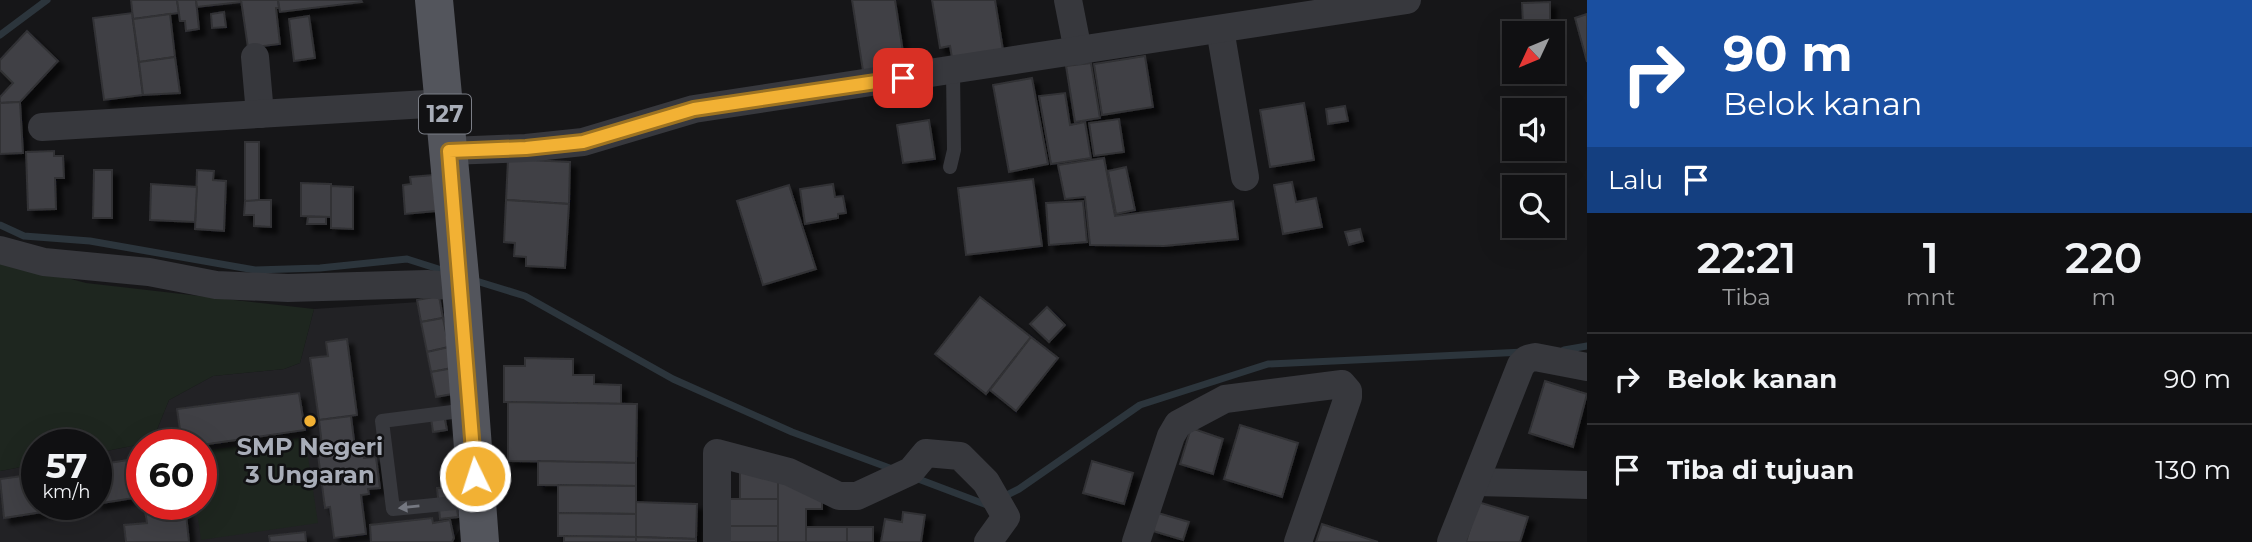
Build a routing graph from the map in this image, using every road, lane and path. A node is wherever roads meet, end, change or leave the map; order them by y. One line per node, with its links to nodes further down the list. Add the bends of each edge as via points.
1 (434, 0): 8 (main road, 127)
2 (1068, 0): 5 (street)
3 (1407, 0): 4 (street)
4 (1220, 29): 5 (street); 13 (street)
5 (1078, 51): 7 (street)
6 (255, 57): 9 (street)
7 (953, 71): 11 (street, via 694,109 583,142); 12 (lane)
8 (444, 103): 9 (street); 11 (main road, 127)
9 (261, 114): 10 (street)
10 (42, 127)
11 (449, 151): 15 (main road, 127)
12 (950, 167)
13 (1245, 177)
14 (0, 250): 15 (street, via 44,261 149,272 216,285)
15 (461, 287): 17 (main road, 127)
16 (1587, 367): 18 (street, via 1535,357 1521,365)
17 (470, 410): 20 (main road, 127); 20 (lane, one-way to 17, via 393,509 382,421)
18 (1476, 482): 19 (street); 26 (street)
19 (1587, 485)
20 (477, 501): 21 (main road, 127)
21 (480, 542)
22 (717, 542): 23 (street, via 717,453 789,472 839,496 857,496 900,477 926,453 960,456 986,482 1006,517)
23 (988, 542)
24 (1136, 542): 25 (street, via 1178,424 1225,399 1342,384 1348,397)
25 (1298, 542)
26 (1451, 542)

